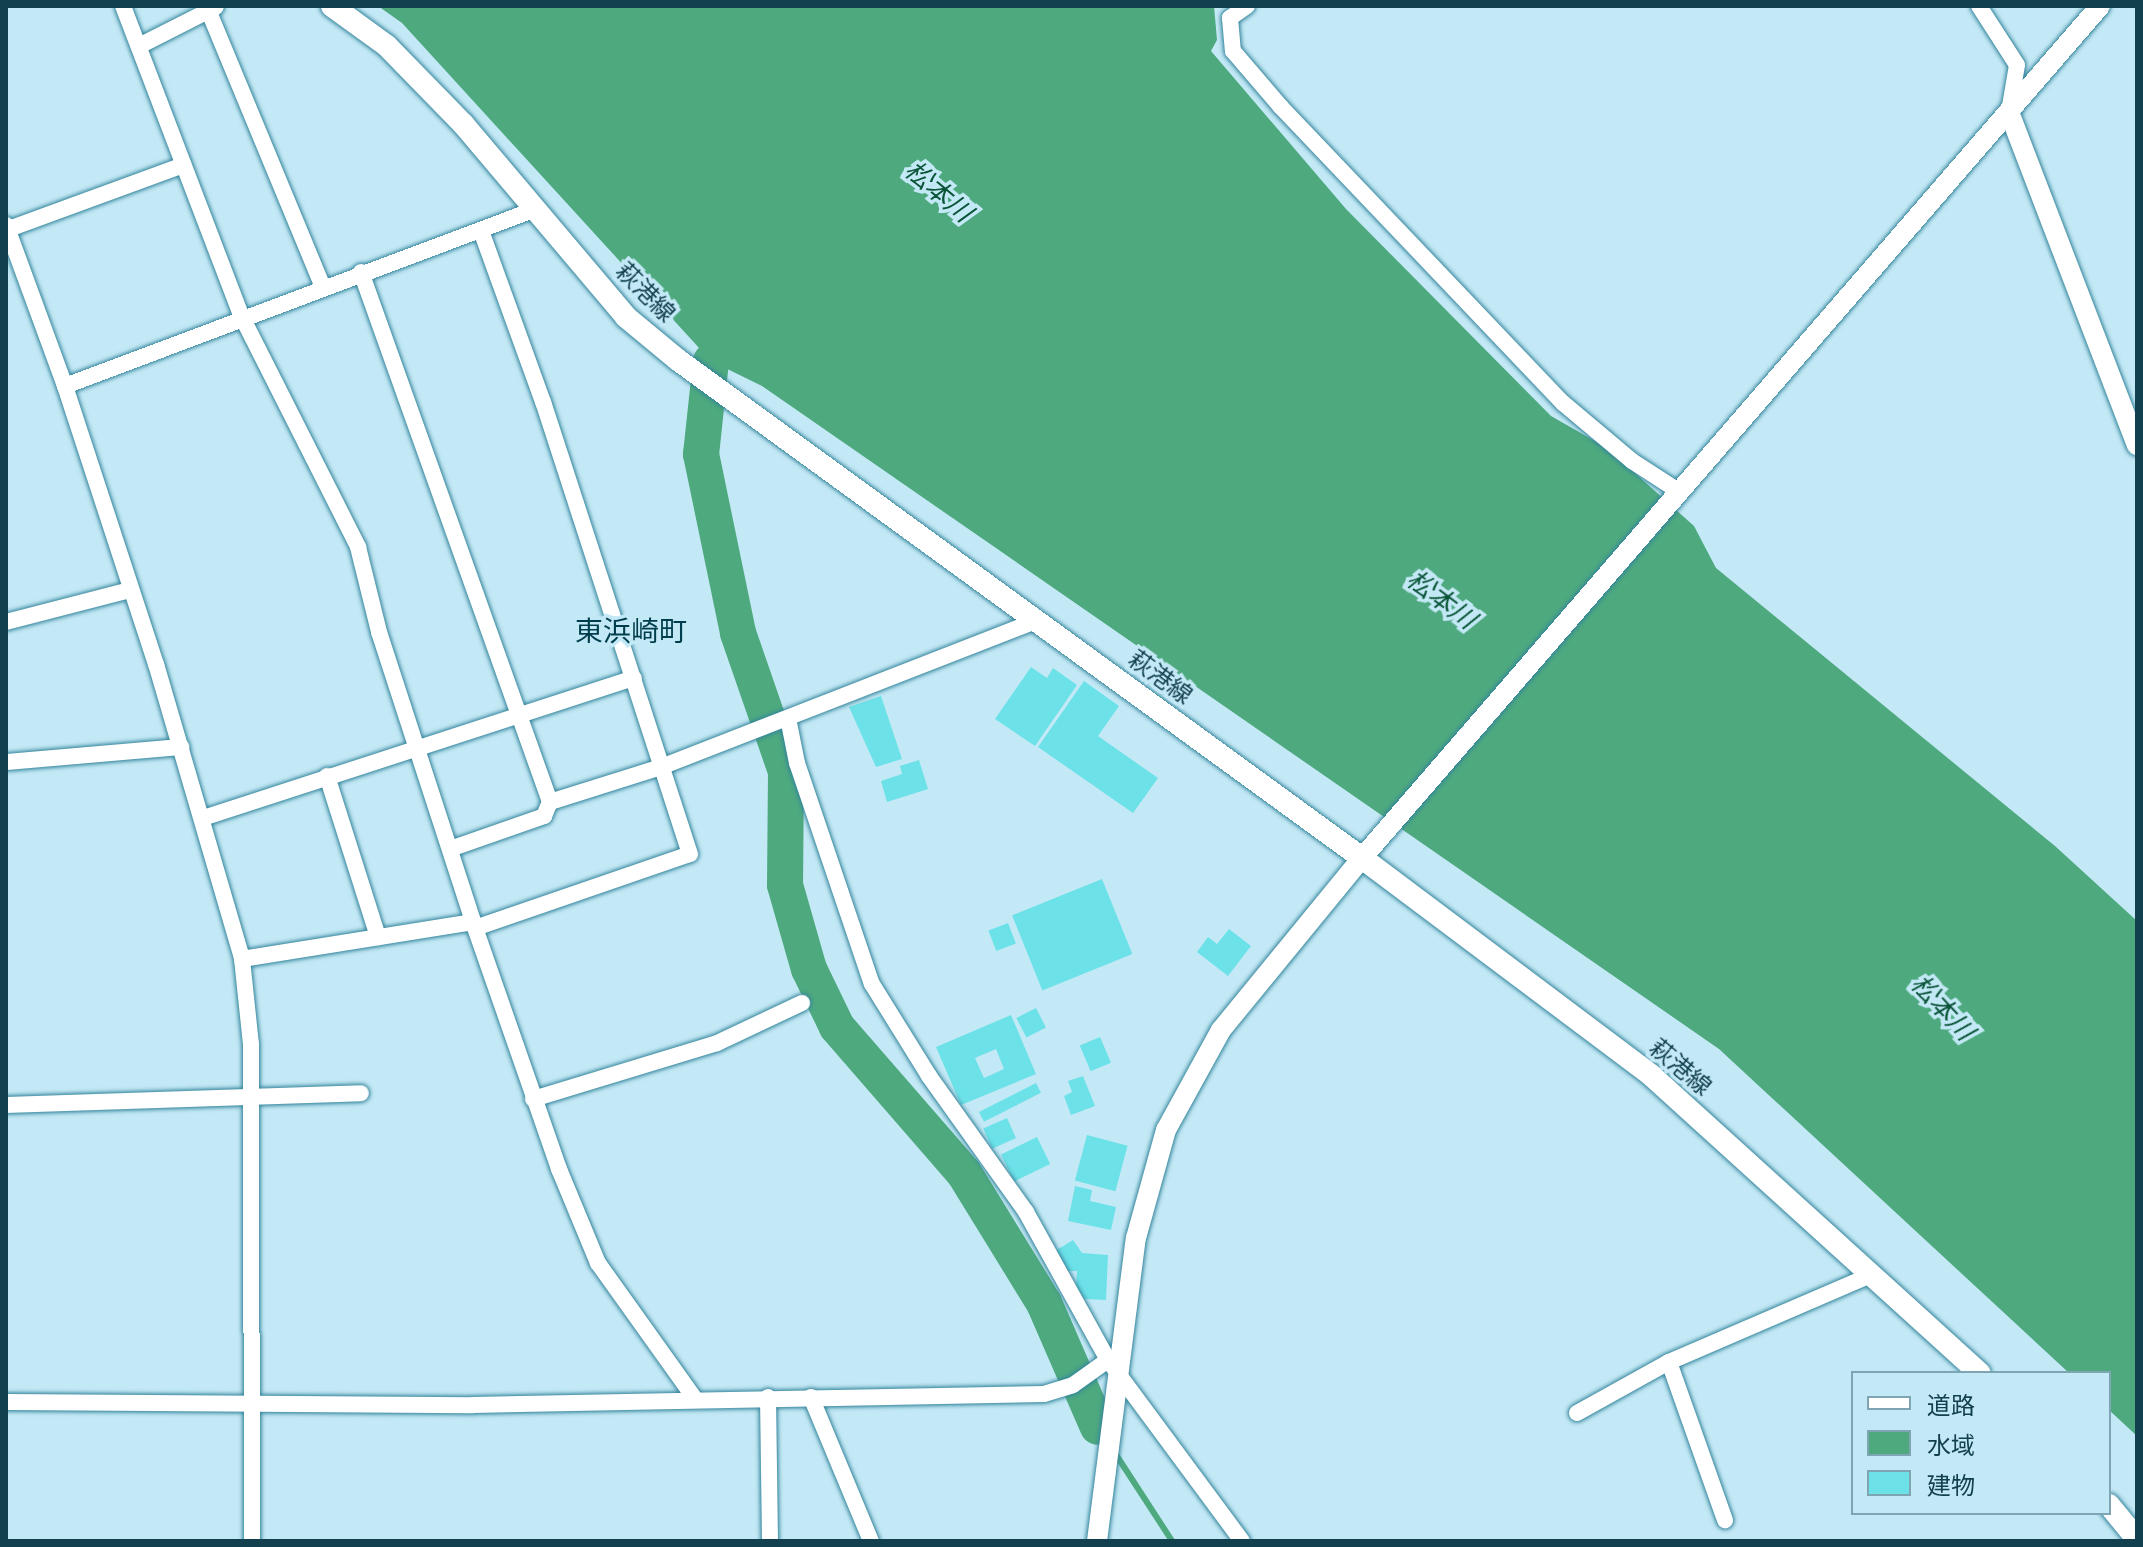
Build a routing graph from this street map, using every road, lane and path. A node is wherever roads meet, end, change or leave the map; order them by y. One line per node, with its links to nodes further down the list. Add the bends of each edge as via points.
1 (123, 6): 7 (street)
2 (332, 6): 10 (main road, 萩港線, via 387,46 464,125)
3 (1247, 6): 18 (street, via 1230,18 1233,51 1281,107 1563,403)
4 (1979, 6): 8 (street, via 2017,65)
5 (2100, 6): 8 (street)
6 (214, 9): 7 (street); 14 (street)
7 (139, 46): 9 (street)
8 (2009, 112): 17 (street); 18 (street)
9 (184, 165): 11 (street); 15 (street)
10 (533, 210): 12 (street); 20 (main road, 萩港線, via 626,317 678,360)
11 (7, 228): 16 (street)
12 (481, 231): 13 (street); 22 (street)
13 (361, 272): 14 (street); 23 (street)
14 (323, 287): 15 (street)
15 (242, 317): 16 (street); 26 (street, via 358,547)
16 (65, 386): 19 (street)
17 (2137, 445)
18 (1676, 496): 33 (street)
19 (130, 590): 21 (street); 25 (street)
20 (1038, 620): 24 (street); 33 (main road, 萩港線)
21 (6, 622)
22 (634, 678): 23 (street); 28 (street)
23 (518, 715): 26 (street); 30 (street)
24 (784, 719): 28 (street); 44 (street, via 872,984 929,1076 1026,1212)
25 (181, 747): 27 (street); 31 (street)
26 (417, 748): 29 (street); 32 (street)
27 (6, 762)
28 (661, 767): 30 (street); 34 (street, via 690,854)
29 (327, 776): 31 (street); 35 (street)
30 (550, 802): 32 (street, via 544,816)
31 (203, 818): 36 (street)
32 (450, 849): 34 (street)
33 (1362, 858): 42 (main road, 萩港線, via 1652,1076); 44 (street, via 1221,1030 1189,1079 1166,1130 1136,1238)
34 (474, 925): 35 (street); 40 (street)
35 (378, 937): 36 (street)
36 (242, 959): 39 (street)
37 (802, 1003): 40 (street, via 717,1043)
38 (361, 1093): 39 (street)
39 (252, 1098): 41 (street); 50 (street)
40 (533, 1099): 48 (street, via 598,1263)
41 (6, 1105)
42 (1873, 1274): 43 (street); 45 (main road, 萩港線)
43 (1669, 1362): 51 (street); 53 (street)
44 (1113, 1368): 47 (street, via 1044,1394); 58 (street); 59 (street)
45 (1978, 1371)
46 (768, 1397): 47 (street); 48 (street); 56 (street)
47 (811, 1397): 57 (street)
48 (695, 1399): 50 (street)
49 (6, 1402): 50 (street)
50 (251, 1406): 55 (street)
51 (1577, 1413)
52 (2111, 1507): 54 (main road)
53 (1725, 1520)
54 (2137, 1539)
55 (252, 1541)
56 (770, 1541)
57 (871, 1541)
58 (1097, 1541)
59 (1242, 1541)

